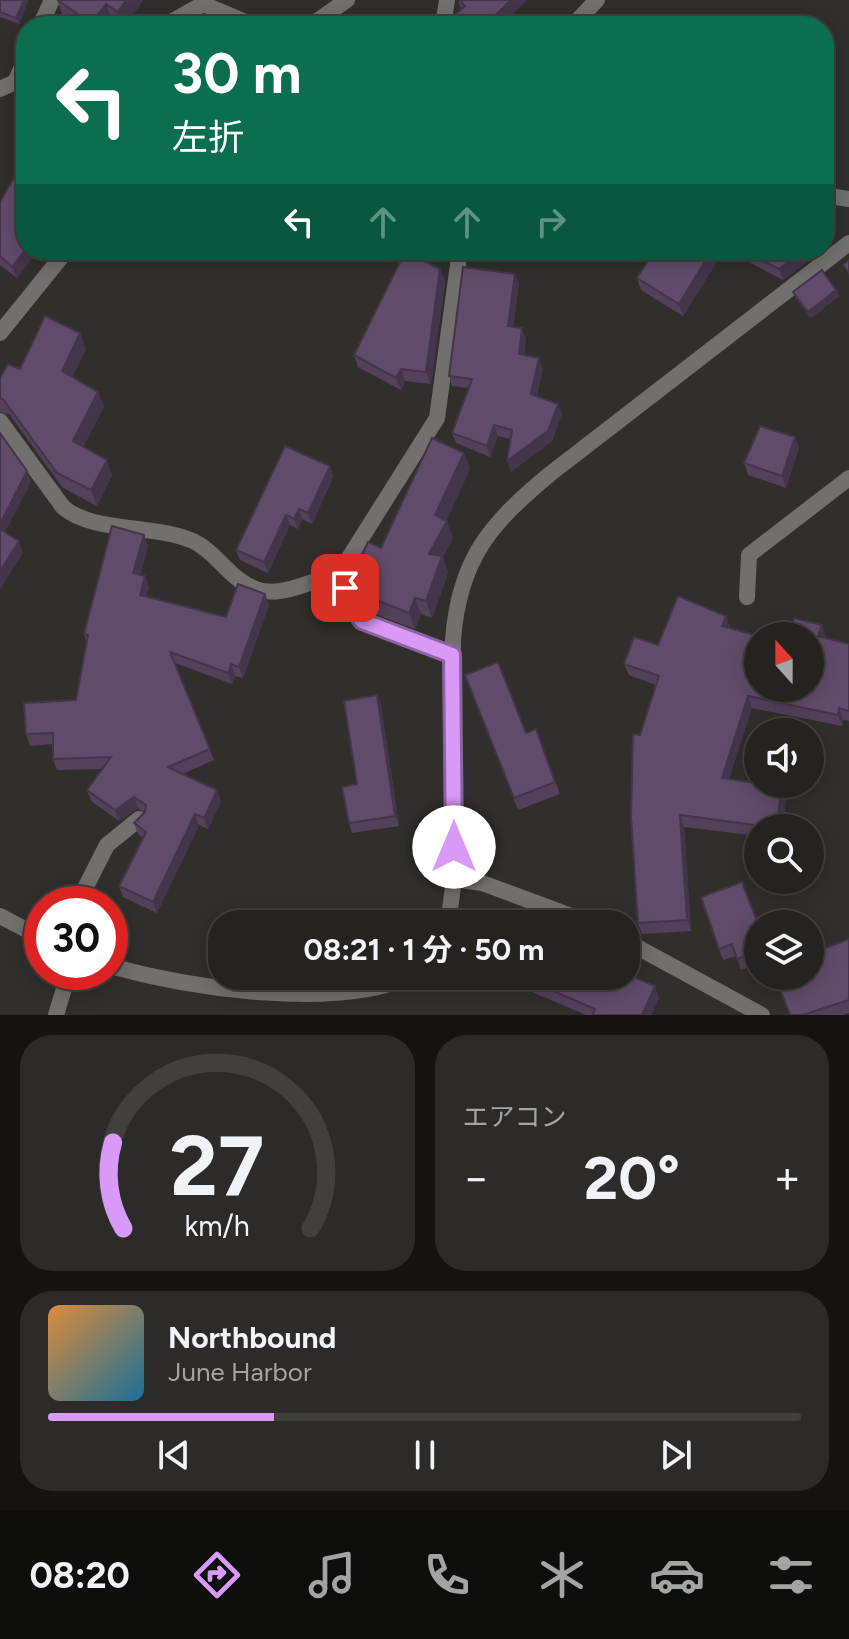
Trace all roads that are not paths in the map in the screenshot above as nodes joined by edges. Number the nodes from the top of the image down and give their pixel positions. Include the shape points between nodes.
1 (347, 0) edge
2 (597, 0) edge
3 (182, 16) edge
4 (231, 16) edge
5 (324, 16) edge
6 (582, 16) edge
7 (59, 260) edge
8 (459, 260) edge
9 (827, 260) edge
10 (0, 333) edge
11 (0, 421) edge
12 (849, 478) edge
13 (340, 572) junction
14 (747, 597) dead end
15 (452, 655) junction
16 (139, 819) edge
17 (454, 879) junction
18 (86, 886) edge
19 (450, 910) edge
20 (555, 910) edge
21 (0, 916) edge
22 (24, 929) edge
23 (640, 949) edge
24 (128, 971) edge
25 (208, 986) edge
26 (64, 990) edge
27 (259, 990) edge
28 (310, 990) edge
29 (56, 1015) edge
30 (762, 1015) edge

1 - 5 street
2 - 6 street
3 - 4 street via 203,4
7 - 10 street
8 - 13 street via 437,418
9 - 15 street via 505,512 488,532 462,583
11 - 13 street via 75,518 166,531 196,542 235,578 261,591
12 - 14 street via 749,555
13 - 15 street via 349,603 362,621
15 - 17 street
16 - 18 street via 107,845
17 - 19 street
17 - 20 street via 482,883
21 - 22 street
23 - 30 street
24 - 25 street
26 - 29 street
27 - 28 street

